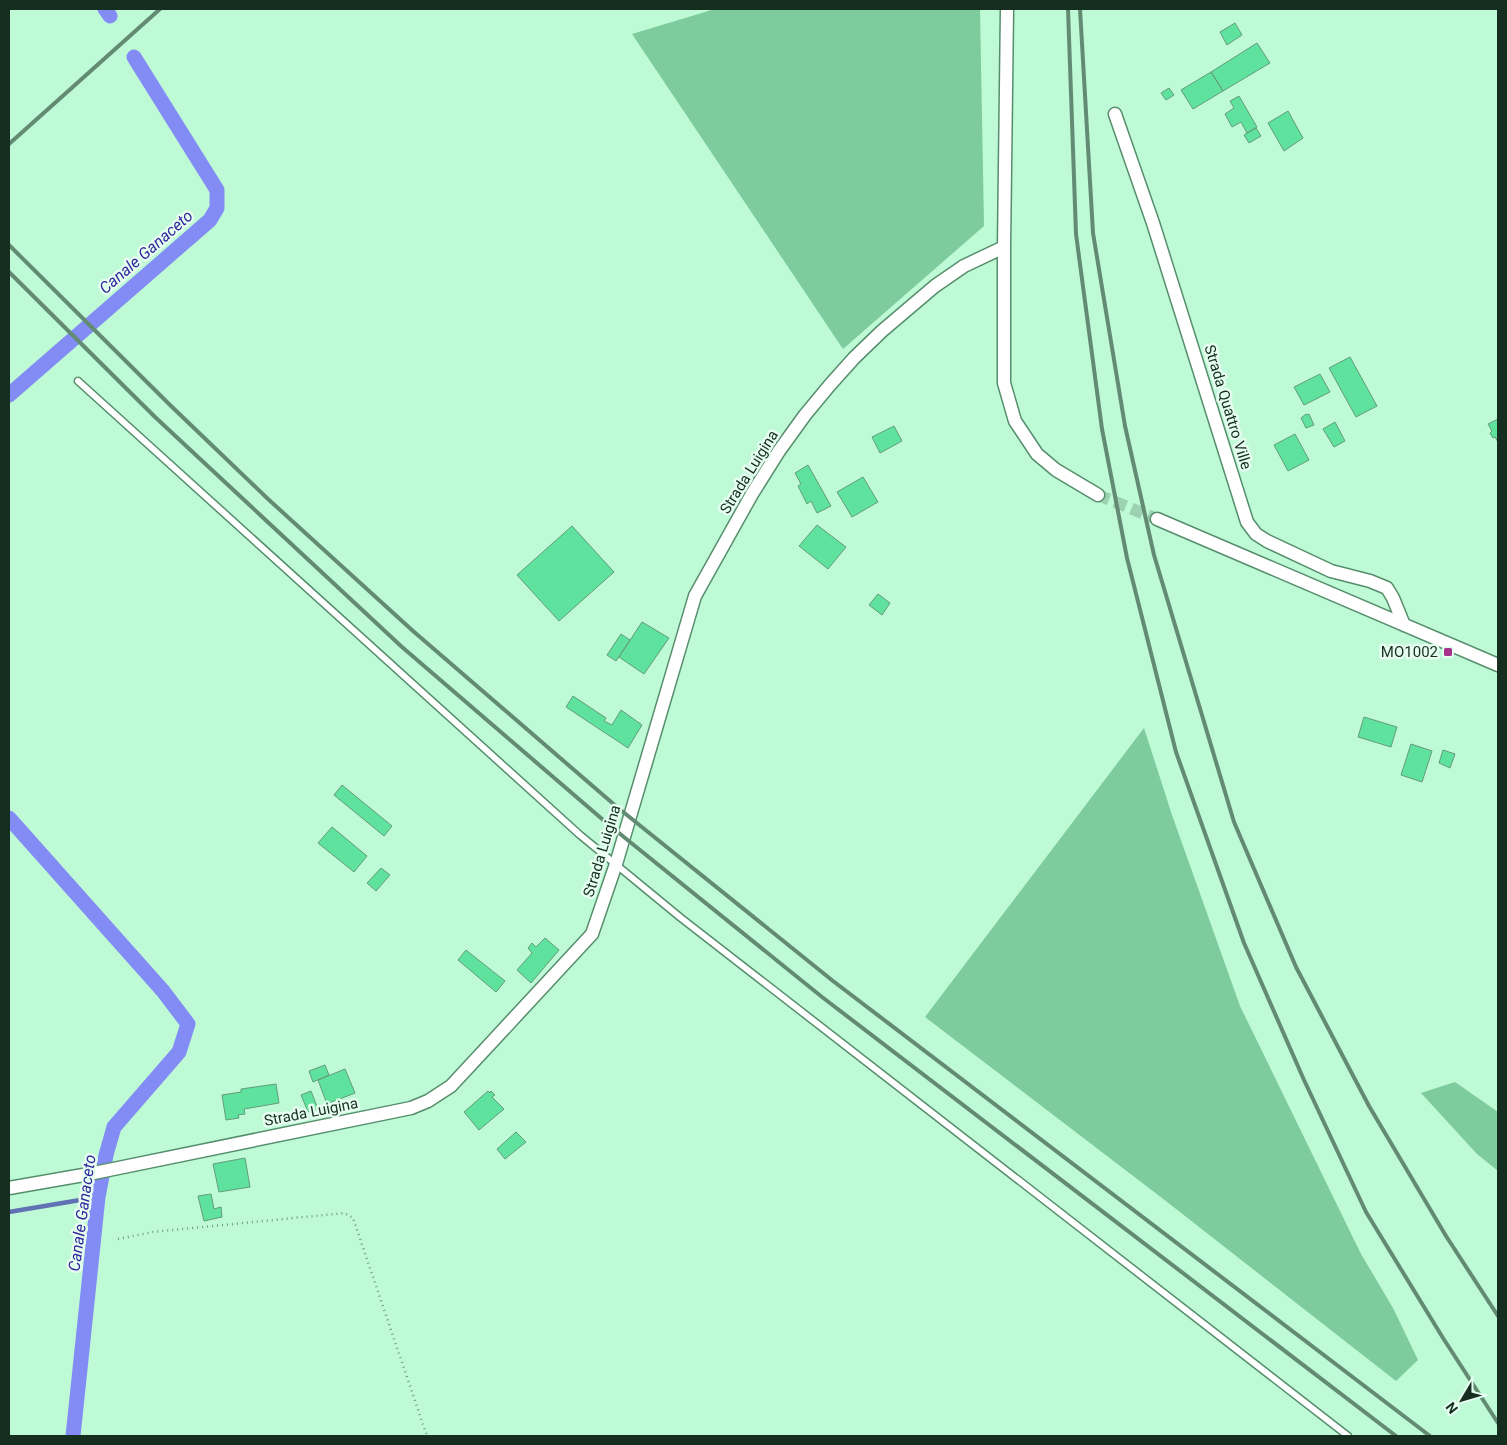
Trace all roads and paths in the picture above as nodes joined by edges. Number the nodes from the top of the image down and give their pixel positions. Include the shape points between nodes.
1 (1007, 9) edge
2 (1115, 114) dead end
3 (1004, 247) junction
4 (78, 381) dead end
5 (1098, 495) tunnel mouth
6 (1157, 519) tunnel mouth
7 (1404, 626) junction
8 (1498, 665) edge
9 (616, 864) junction
10 (9, 1188) edge
11 (118, 1239) dead end
12 (427, 1436) edge
13 (1348, 1436) edge

1 - 3 street
2 - 7 street, Strada Quattro Ville via 1153,223 1246,522 1267,542 1332,571 1386,588
3 - 5 street via 1004,383 1015,421 1037,454 1056,470
3 - 9 street, Strada Luigina via 964,266 882,331 805,415 779,451 695,596
4 - 9 lane
6 - 7 street
7 - 8 street
9 - 10 street, Strada Luigina via 592,934 451,1086 428,1101 411,1108
9 - 13 lane via 681,918
11 - 12 path via 152,1232 344,1213 353,1218

